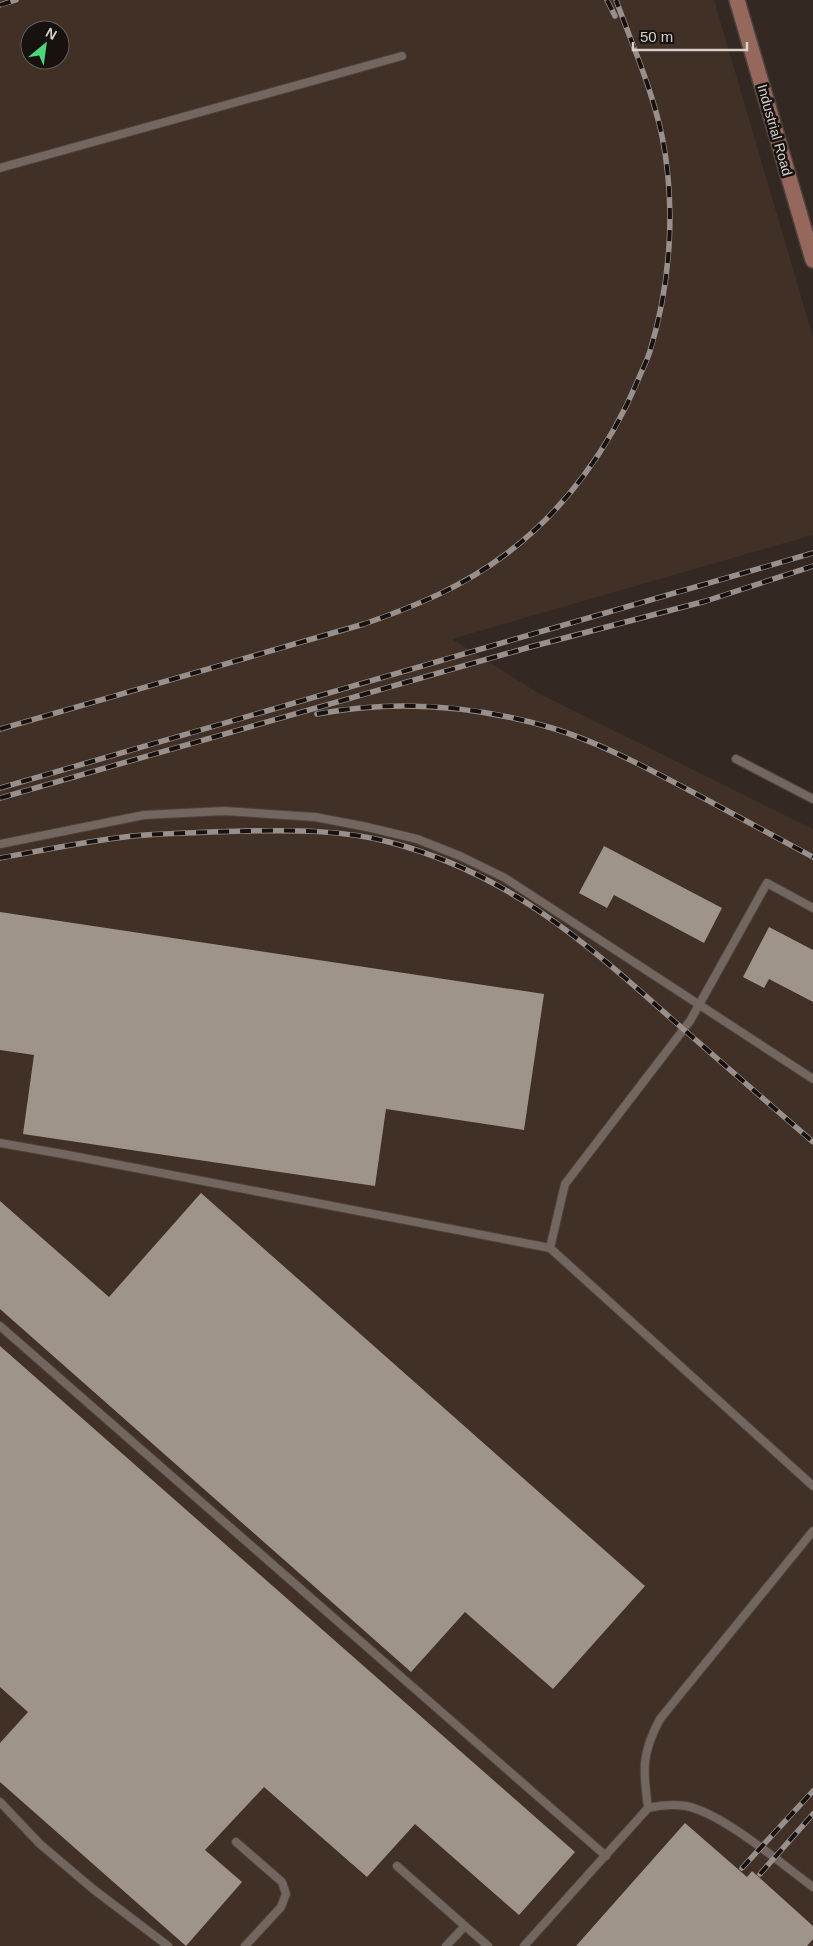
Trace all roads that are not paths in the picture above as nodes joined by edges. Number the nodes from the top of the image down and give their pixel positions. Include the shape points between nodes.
1 (737, 0) edge
2 (402, 56) dead end
3 (0, 168) edge
4 (813, 260) edge
5 (736, 759) dead end
6 (813, 799) edge
7 (0, 844) edge
8 (813, 908) edge
9 (700, 1006) junction
10 (813, 1079) edge
11 (0, 1144) edge
12 (550, 1248) junction
13 (0, 1326) edge
14 (813, 1486) edge
15 (813, 1531) edge
16 (0, 1802) edge
17 (648, 1808) junction
18 (236, 1842) dead end
19 (606, 1856) junction
20 (397, 1866) dead end
21 (813, 1887) edge
22 (465, 1926) junction
23 (168, 1946) edge
24 (245, 1946) edge
25 (446, 1946) edge
26 (488, 1946) edge
27 (524, 1946) edge

1 - 4 street, Industrial Road
2 - 3 lane
5 - 6 lane
7 - 9 lane via 144,815 224,811 315,817 367,826 417,839 505,878
8 - 9 lane via 767,883
9 - 10 lane
9 - 12 lane via 565,1184
11 - 12 lane
12 - 14 lane
13 - 19 lane
15 - 17 lane via 660,1719 647,1746 644,1762
16 - 23 lane via 40,1844 92,1889
17 - 19 lane
17 - 21 lane via 672,1805 699,1810 729,1826
18 - 24 lane via 282,1882 286,1894 281,1907
19 - 27 lane
20 - 22 lane
22 - 25 lane
22 - 26 lane

